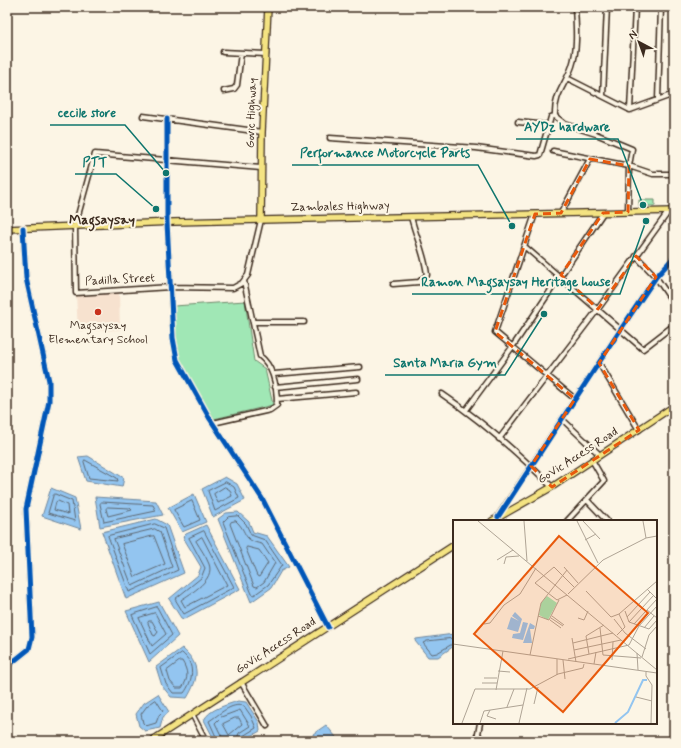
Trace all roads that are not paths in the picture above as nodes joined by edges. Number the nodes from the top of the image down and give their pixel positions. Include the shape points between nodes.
1 (268, 7) edge
2 (575, 7) edge
3 (607, 7) edge
4 (635, 7) edge
5 (661, 7) edge
6 (223, 52) dead end
7 (241, 53) junction
8 (266, 54) junction
9 (567, 78) junction
10 (224, 90) dead end
11 (674, 94) edge
12 (603, 96) junction
13 (658, 99) junction
14 (630, 110) junction
15 (143, 116) dead end
16 (555, 116) junction
17 (167, 119) junction
18 (518, 122) dead end
19 (547, 125) junction
20 (262, 132) junction
21 (330, 138) dead end
22 (553, 151) dead end
23 (590, 159) junction
24 (167, 160) junction
25 (629, 166) junction
26 (261, 168) junction
27 (674, 174) edge
28 (671, 211) edge
29 (603, 212) junction
30 (628, 212) junction
31 (561, 213) junction
32 (535, 214) junction
33 (411, 217) junction
34 (261, 220) junction
35 (167, 222) junction
36 (75, 226) junction
37 (23, 228) junction
38 (7, 229) edge
39 (524, 246) junction
40 (636, 256) junction
41 (674, 257) edge
42 (561, 275) junction
43 (656, 277) junction
44 (244, 281) junction
45 (393, 284) dead end
46 (170, 287) junction
47 (674, 304) edge
48 (598, 309) junction
49 (253, 322) junction
50 (304, 322) dead end
51 (674, 325) edge
52 (621, 329) junction
53 (513, 346) junction
54 (599, 363) junction
55 (360, 367) dead end
56 (274, 374) junction
57 (546, 375) junction
58 (358, 379) dead end
59 (274, 387) junction
60 (356, 392) dead end
61 (442, 394) dead end
62 (277, 399) junction
63 (575, 399) junction
64 (674, 406) edge
65 (466, 410) junction
66 (562, 419) junction
67 (213, 424) junction
68 (639, 430) junction
69 (499, 439) junction
70 (600, 455) junction
71 (592, 460) junction
72 (531, 466) junction
73 (552, 487) junction
74 (587, 500) junction
75 (498, 517) junction
76 (494, 520) edge
77 (568, 520) edge
78 (606, 520) edge
79 (453, 545) edge
80 (328, 626) junction
81 (9, 665) dead end
82 (241, 682) junction
83 (192, 714) junction
84 (480, 724) edge
85 (267, 726) dead end
86 (478, 734) junction
87 (151, 741) edge
88 (206, 741) edge
89 (474, 741) edge
90 (483, 741) edge

1 - 8 main road, Govic Highway
2 - 9 street via 576,37 573,65
3 - 12 street
4 - 14 street
5 - 13 street
6 - 7 street
7 - 8 street
7 - 10 street via 238,85 234,89
8 - 20 main road, Govic Highway
9 - 12 street
9 - 16 street via 554,102
11 - 13 street
12 - 14 street
13 - 14 street
15 - 17 street
16 - 19 street via 551,117
16 - 25 street via 565,124 632,149
17 - 20 street
17 - 24 street
18 - 19 street
19 - 21 street via 540,155 536,156 476,148
20 - 26 main road, Govic Highway
22 - 23 street
23 - 25 street
23 - 31 street
24 - 26 street
24 - 35 street
24 - 36 street via 95,154
25 - 27 street via 653,174
25 - 30 street
26 - 34 main road, Govic Highway
28 - 30 main road, Zambales Highway
28 - 40 street
29 - 30 main road, Zambales Highway
29 - 31 main road, Zambales Highway
29 - 42 street
31 - 32 main road, Zambales Highway
32 - 33 main road, Zambales Highway
32 - 39 street
33 - 34 main road, Zambales Highway
33 - 45 street via 416,238 425,258 427,275 419,282
34 - 35 main road, Zambales Highway
34 - 44 street via 248,276
35 - 36 main road, Zambales Highway
35 - 46 street
36 - 37 main road, Zambales Highway
36 - 46 street, Padilla Street via 76,293
37 - 38 main road, Zambales Highway
37 - 81 street via 26,278 49,382 49,401 26,509 32,637 29,649
39 - 42 street
39 - 53 street via 495,332
40 - 43 street
40 - 48 street
41 - 43 street
42 - 48 street
42 - 53 street
43 - 47 street
43 - 52 street
44 - 46 street, Padilla Street via 233,288
44 - 49 street
46 - 67 street via 177,360
48 - 52 street
48 - 57 street
49 - 50 street
49 - 56 street via 260,356
51 - 52 street via 643,349
52 - 54 street
53 - 57 street
53 - 65 street
54 - 63 street
54 - 68 street
55 - 56 street
56 - 59 street
57 - 63 street
57 - 69 street
58 - 59 street
59 - 62 street
60 - 62 street
61 - 65 street
62 - 67 street via 275,408
63 - 66 street
64 - 68 main road, GoVic Access Road
65 - 69 street
66 - 70 street
66 - 72 street
67 - 80 street via 263,500
68 - 70 main road, GoVic Access Road
69 - 72 street
70 - 71 main road, GoVic Access Road
71 - 73 main road, GoVic Access Road
71 - 74 street via 604,481
72 - 73 street
72 - 75 street
73 - 75 main road, GoVic Access Road
74 - 77 street
74 - 78 street
75 - 76 main road, GoVic Access Road
79 - 80 main road, GoVic Access Road
80 - 82 main road, GoVic Access Road
82 - 83 main road, GoVic Access Road
82 - 85 street
83 - 87 main road, GoVic Access Road
83 - 88 street
84 - 86 street
86 - 89 street
86 - 90 street

